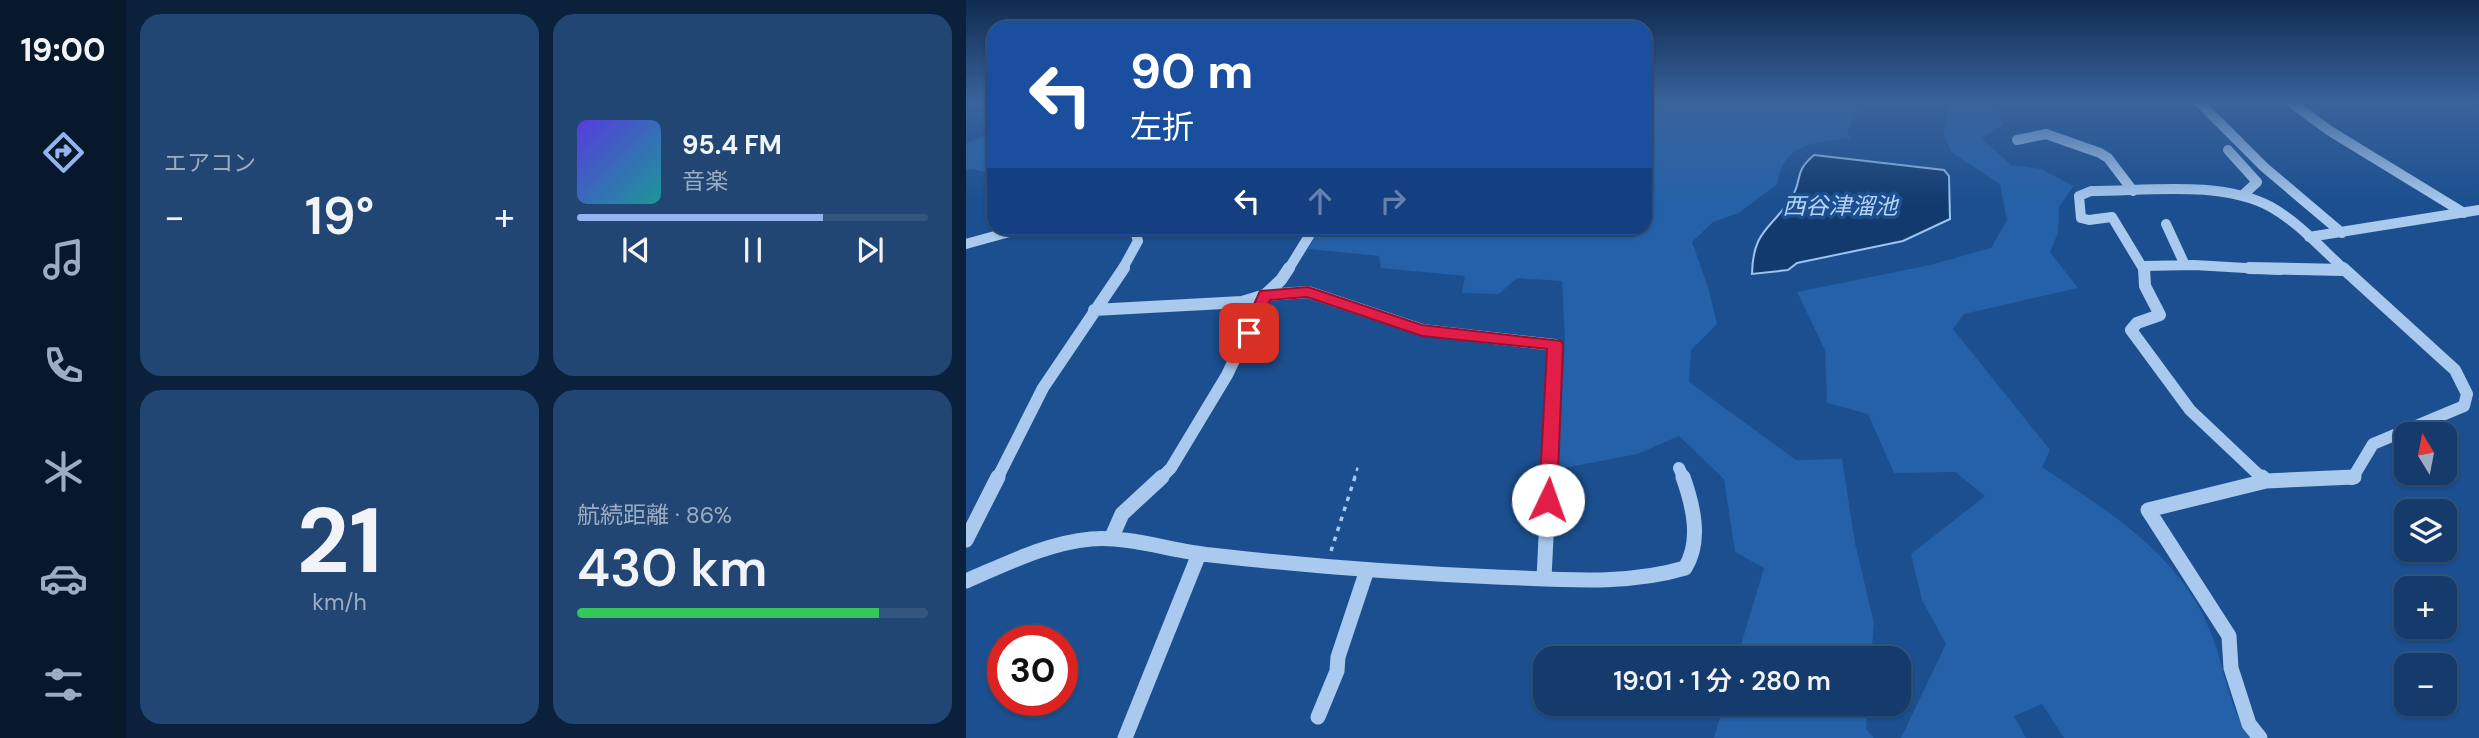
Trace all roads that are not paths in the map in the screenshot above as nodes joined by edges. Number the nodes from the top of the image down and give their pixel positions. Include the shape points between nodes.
1 (2039, 135) edge
2 (2050, 135) edge
3 (2232, 135) edge
4 (2338, 135) edge
5 (2017, 140) dead end
6 (2228, 150) dead end
7 (2133, 191) junction
8 (2243, 195) junction
9 (2474, 212) edge
10 (2166, 224) dead end
11 (2342, 233) junction
12 (999, 235) edge
13 (1136, 235) edge
14 (1310, 235) edge
15 (2309, 237) junction
16 (966, 244) edge
17 (2184, 263) junction
18 (2144, 266) junction
19 (2343, 270) junction
20 (1265, 295) junction
21 (1094, 310) junction
22 (2473, 396) edge
23 (1679, 468) dead end
24 (2266, 481) junction
25 (1111, 539) junction
26 (966, 540) edge
27 (1199, 554) junction
28 (1367, 570) junction
29 (1544, 578) junction
30 (966, 581) edge
31 (1318, 717) dead end
32 (1125, 738) edge
33 (2260, 738) edge

1 - 5 street
2 - 7 street via 2108,158
3 - 11 street
4 - 9 street
6 - 8 street via 2257,182
7 - 8 street
7 - 18 street via 2091,191 2078,200 2081,218 2112,217
8 - 15 street via 2273,208
9 - 11 street
10 - 17 street
11 - 15 street
12 - 16 street
13 - 21 street via 1133,254
14 - 20 street via 1281,280
15 - 19 street
17 - 18 street
17 - 19 street via 2301,272
18 - 24 street via 2145,286 2160,315 2131,330 2190,410
19 - 22 street via 2455,370
20 - 21 street via 1242,302
20 - 25 street via 1227,375 1171,468 1122,514
20 - 29 street via 1308,292 1422,330 1555,345
21 - 26 street via 1043,388
22 - 24 street via 2464,405 2373,444 2352,480
23 - 29 street via 1688,483 1695,548 1685,568 1670,575 1602,580
24 - 33 street via 2148,510 2229,636 2231,668 2249,724
25 - 27 street
25 - 30 street via 1055,544
27 - 28 street
27 - 32 street
28 - 29 street
28 - 31 street

